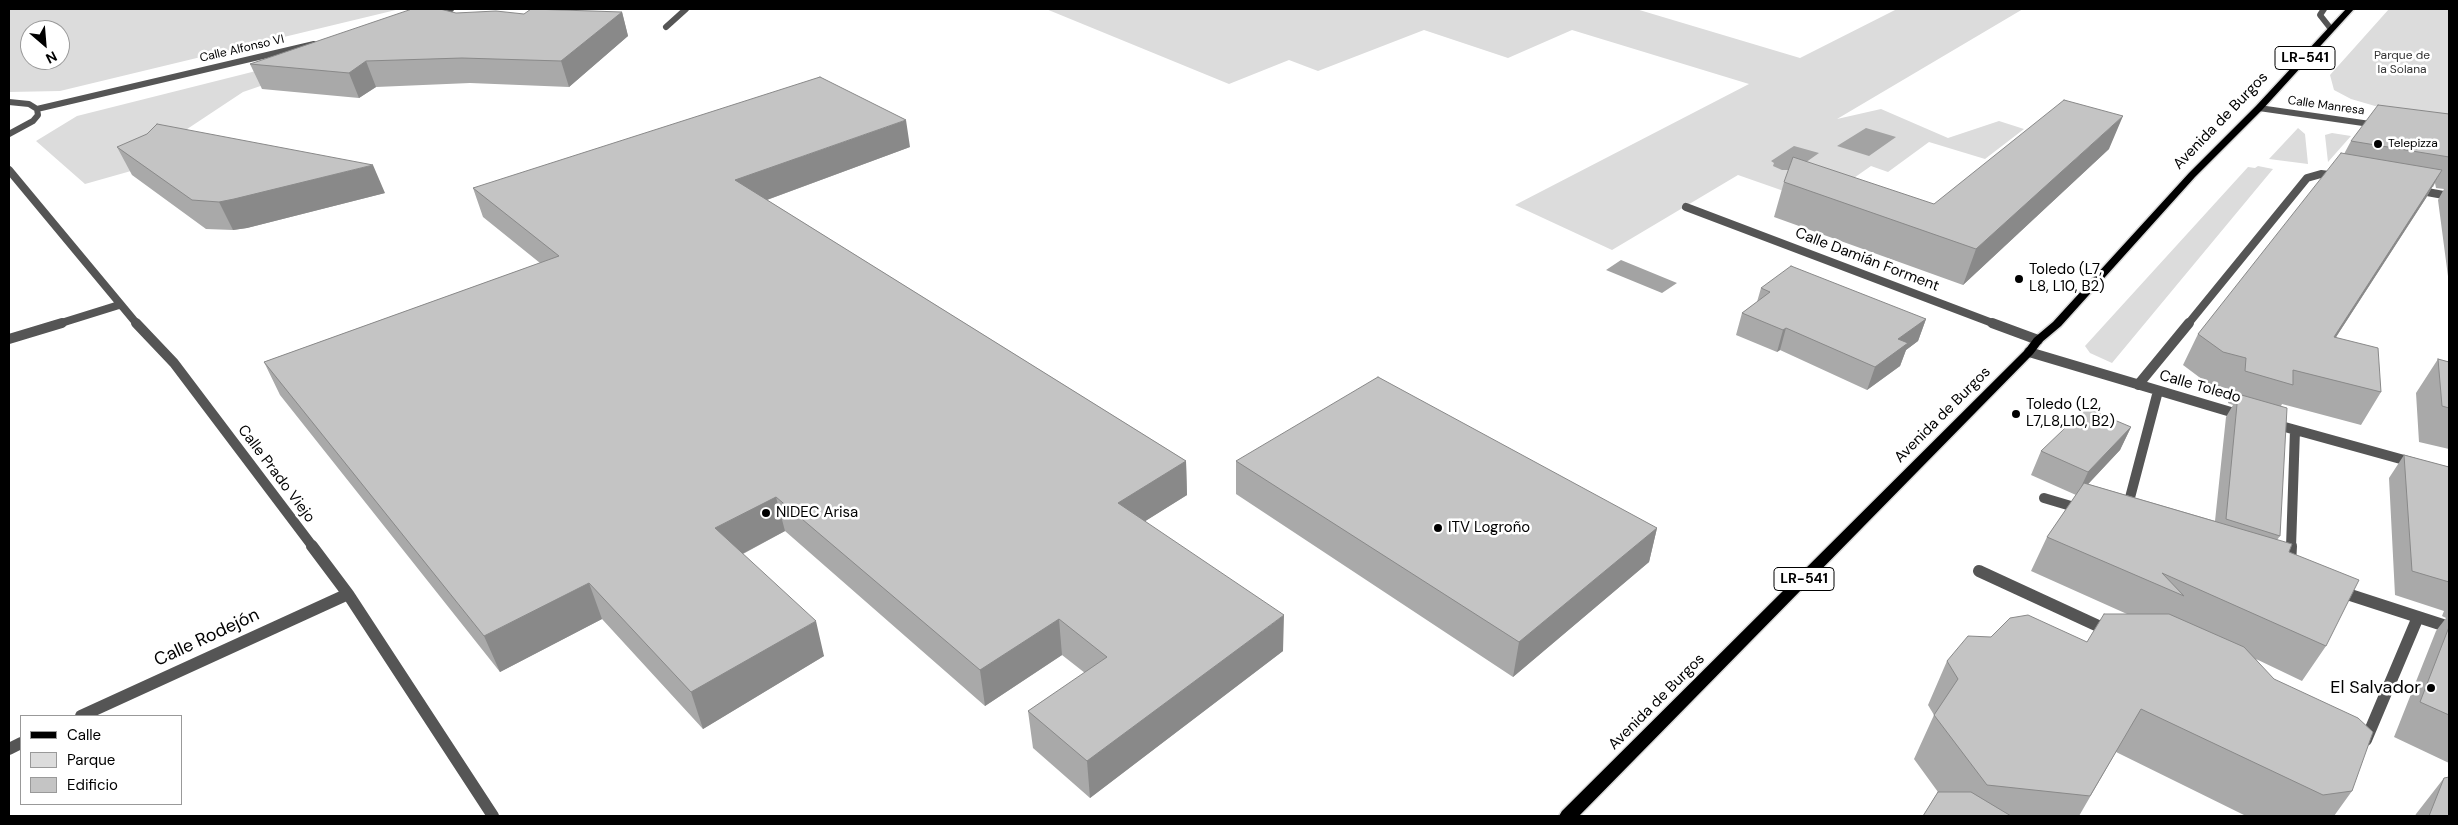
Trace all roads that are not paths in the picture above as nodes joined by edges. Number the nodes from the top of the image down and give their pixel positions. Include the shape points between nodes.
1 (452, 9) edge
2 (686, 9) edge
3 (2324, 9) edge
4 (2350, 9) edge
5 (424, 16) edge
6 (666, 27) dead end
7 (2331, 29) junction
8 (324, 41) edge
9 (9, 102) edge
10 (2259, 108) junction
11 (37, 109) junction
12 (2384, 126) edge
13 (9, 134) edge
14 (9, 170) edge
15 (2348, 178) edge
16 (2403, 188) edge
17 (2449, 196) edge
18 (1686, 207) dead end
19 (119, 305) junction
20 (9, 339) edge
21 (2038, 340) junction
22 (2029, 352) junction
23 (2138, 385) junction
24 (2158, 391) junction
25 (2250, 417) edge
26 (2268, 423) edge
27 (2295, 430) junction
28 (2430, 467) edge
29 (2044, 498) dead end
30 (2097, 514) edge
31 (2123, 523) edge
32 (1979, 571) dead end
33 (2285, 574) edge
34 (2326, 588) edge
35 (348, 594) junction
36 (2418, 617) junction
37 (2449, 627) edge
38 (2121, 636) edge
39 (83, 715) edge
40 (2363, 748) edge
41 (493, 816) edge
42 (1568, 816) edge

1 - 5 street
2 - 6 street
3 - 7 street via 2320,15
4 - 7 main road, Avenida de Burgos / LR-541
7 - 10 main road, Avenida de Burgos / LR-541
8 - 11 street, Calle Alfonso VI
9 - 11 street via 29,104
10 - 12 street, Calle Manresa
10 - 21 main road, Avenida de Burgos / LR-541 via 2192,175 2057,324
11 - 13 street via 38,114 33,121
14 - 19 street, Calle Prado Viejo
15 - 23 street via 2321,174 2307,178
16 - 17 street
18 - 21 street, Calle Damián Forment
19 - 20 street
19 - 35 street, Calle Prado Viejo via 174,363
21 - 22 main road, Avenida de Burgos / LR-541
22 - 23 street, Calle Toledo
22 - 42 main road, Avenida de Burgos / LR-541
23 - 24 street, Calle Toledo
24 - 25 street, Calle Toledo
24 - 31 street
26 - 27 street
27 - 28 street
27 - 33 street
29 - 30 street
32 - 38 street
34 - 36 street
35 - 39 street, Calle Rodejón
35 - 41 street, Calle Prado Viejo
36 - 37 street
36 - 40 street

